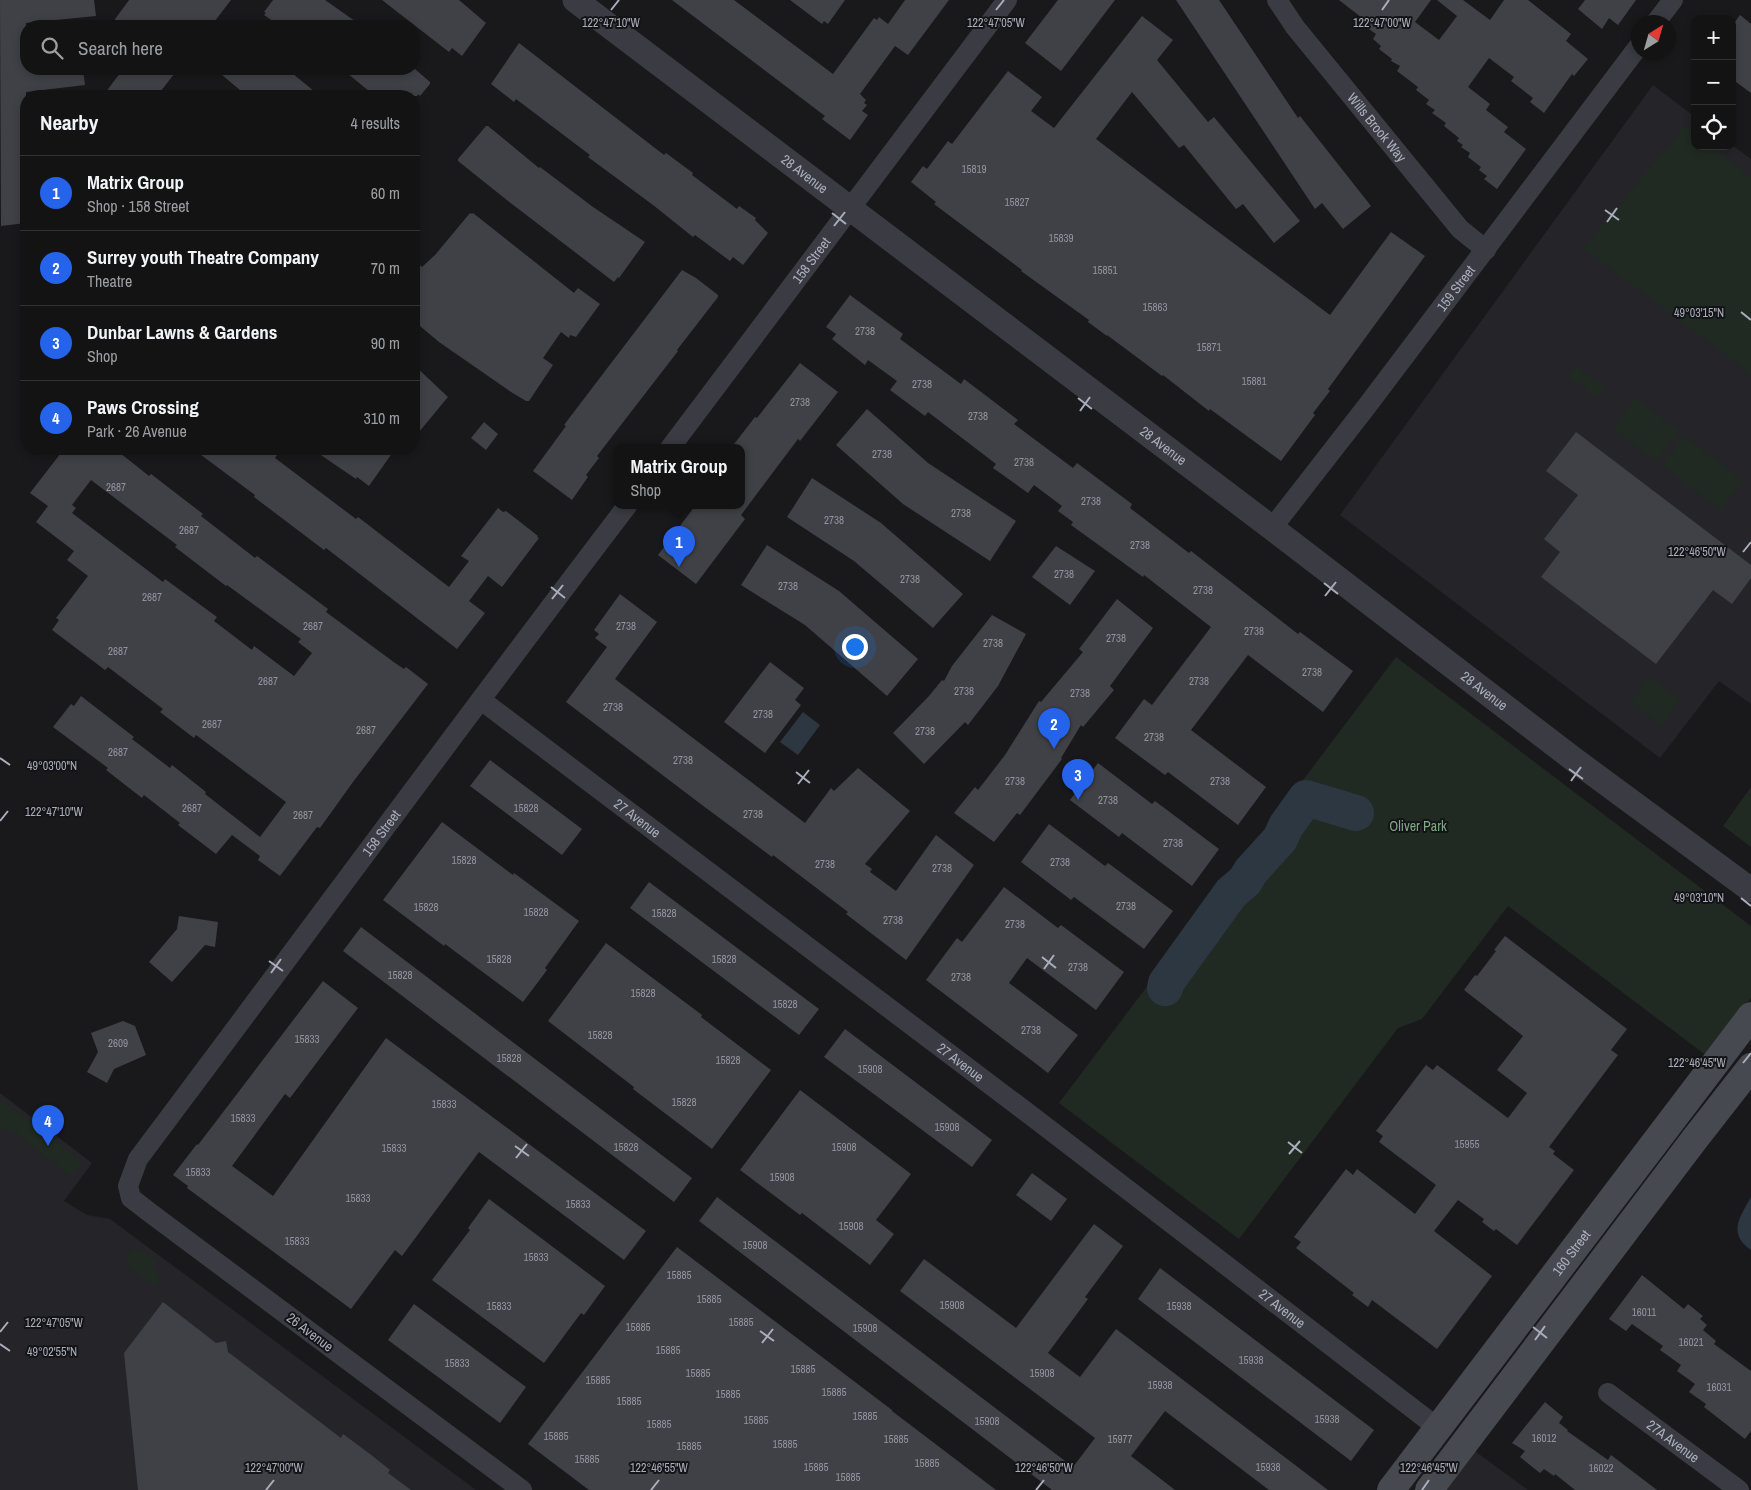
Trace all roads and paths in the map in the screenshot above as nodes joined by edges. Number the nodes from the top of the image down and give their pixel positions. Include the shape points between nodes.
1 (575, 0) edge
2 (1007, 0) edge
3 (1277, 0) edge
4 (1673, 0) edge
5 (1661, 15) edge
6 (1631, 56) edge
7 (850, 209) junction
8 (1486, 250) junction
9 (673, 444) edge
10 (624, 509) edge
11 (1272, 528) junction
12 (480, 700) junction
13 (1751, 890) edge
14 (1751, 1016) edge
15 (1751, 1067) edge
16 (138, 1159) joint
17 (1608, 1394) dead end
18 (1438, 1428) junction
19 (522, 1490) edge
20 (1391, 1490) edge
21 (1409, 1490) edge
22 (1429, 1490) edge
23 (1739, 1490) edge

1 - 7 street, 28 Avenue
2 - 7 street, 158 Street
3 - 8 street, Wills Brook Way via 1295,27 1460,229
4 - 5 street
6 - 8 street, 159 Street
7 - 9 street, 158 Street
7 - 11 street, 28 Avenue
8 - 11 street, 159 Street
10 - 12 street, 158 Street
11 - 13 street, 28 Avenue via 1572,758
12 - 16 street, 158 Street
12 - 18 street, 27 Avenue via 1041,1123
14 - 18 main road, 160 Street
15 - 22 main road
16 - 19 street, 26 Avenue via 128,1186 130,1198
17 - 23 street, 27A Avenue
18 - 20 main road, 160 Street
18 - 21 main road via 1438,1444 1433,1459

